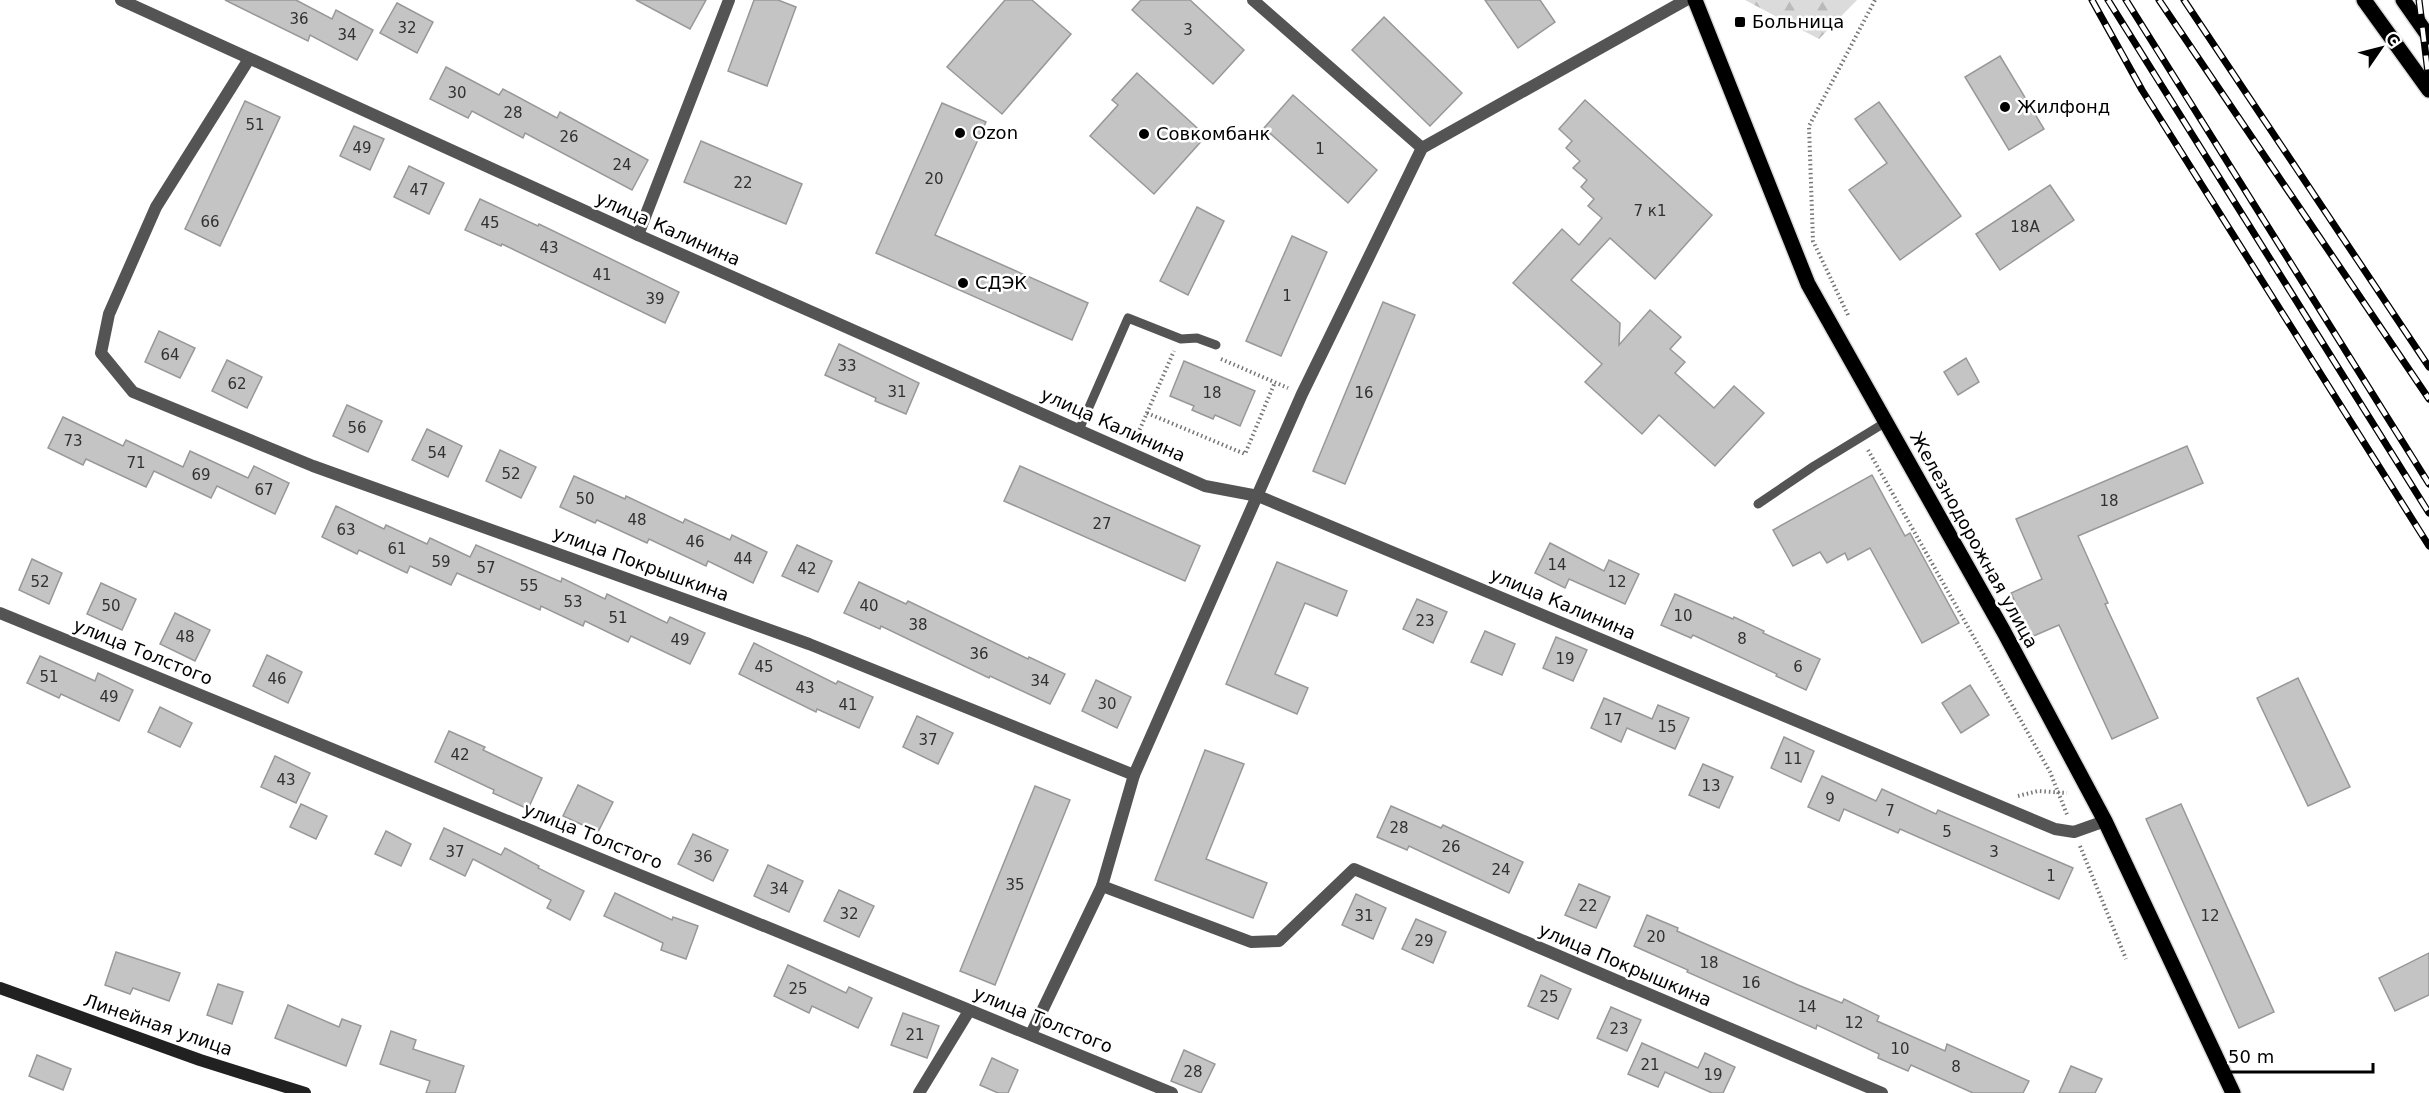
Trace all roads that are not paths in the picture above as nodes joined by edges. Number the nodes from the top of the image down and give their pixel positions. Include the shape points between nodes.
1 (121, 0) edge
2 (729, 0) edge
3 (1253, 0) edge
4 (1686, 0) edge
5 (1695, 0) edge
6 (2364, 0) edge
7 (2403, 0) edge
8 (2429, 37) edge
9 (249, 60) junction
10 (2429, 90) edge
11 (1422, 148) junction
12 (638, 235) junction
13 (1216, 345) dead end
14 (1886, 422) junction
15 (1079, 430) junction
16 (1258, 496) junction
17 (1758, 504) dead end
18 (0, 613) edge
19 (1134, 775) junction
20 (2105, 821) junction
21 (1102, 886) junction
22 (0, 988) edge
23 (969, 1011) junction
24 (1031, 1034) junction
25 (305, 1093) edge
26 (919, 1093) edge
27 (1172, 1093) edge
28 (1882, 1093) edge
29 (2233, 1093) edge

1 - 9 street, улица Калинина
2 - 12 street
3 - 11 street
4 - 11 street
5 - 14 main road, Железнодорожная улица via 1808,284
6 - 10 main road
7 - 8 main road
9 - 12 street, улица Калинина
9 - 19 street, улица Покрышкина via 156,207 109,314 101,353 134,392 313,466 809,644
11 - 16 street via 1302,394
12 - 15 street, улица Калинина
13 - 15 lane via 1197,338 1180,339 1128,318
14 - 17 lane
14 - 20 main road, Железнодорожная улица
15 - 16 street, улица Калинина via 1205,486
16 - 19 street
16 - 20 street, улица Калинина via 2055,829 2074,832
18 - 23 street, улица Толстого
19 - 21 street
20 - 29 main road, Железнодорожная улица
21 - 24 street
21 - 28 street, улица Покрышкина via 1251,942 1279,941 1354,869
22 - 25 street, Линейная улица
23 - 24 street, улица Толстого
23 - 26 street
24 - 27 street, улица Толстого

